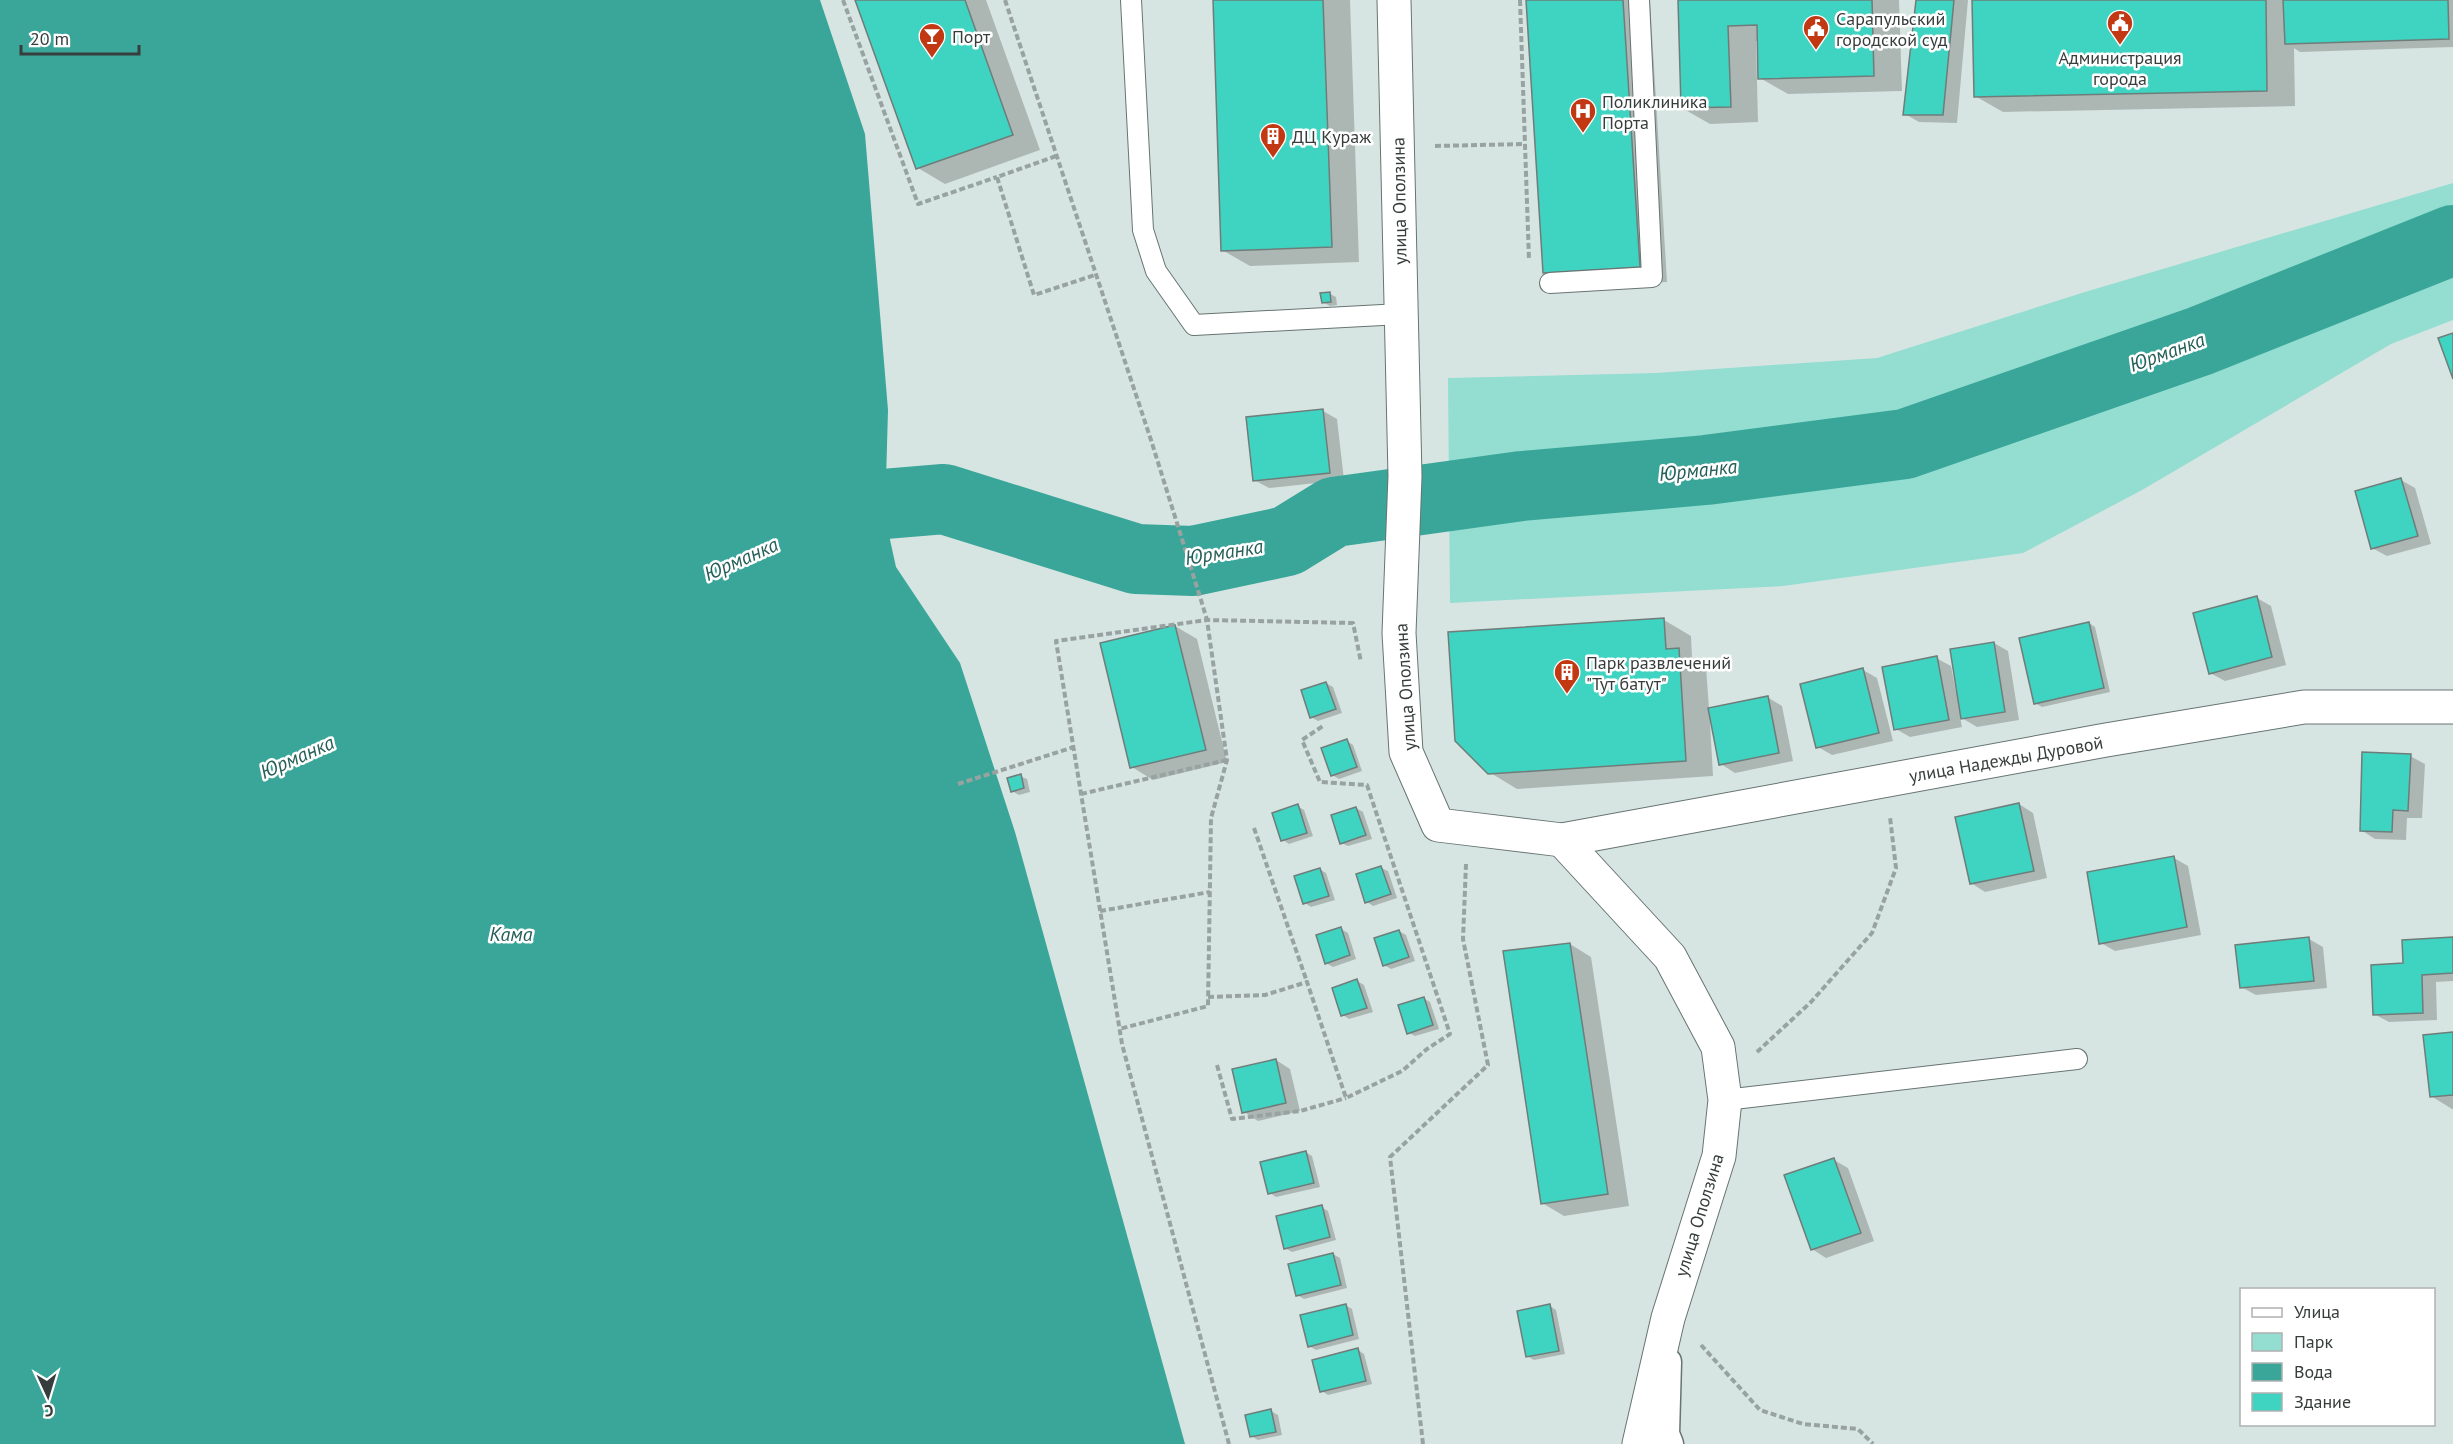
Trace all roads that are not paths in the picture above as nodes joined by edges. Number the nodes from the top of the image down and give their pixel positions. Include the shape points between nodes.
1 (1131, 0) edge
2 (1394, 0) edge
3 (1639, 0) edge
4 (1550, 283) dead end
5 (1401, 314) junction
6 (2453, 706) edge
7 (1562, 840) junction
8 (2077, 1059) dead end
9 (1724, 1092) junction
10 (1669, 1313) junction
11 (1639, 1444) edge
12 (1669, 1444) edge

1 - 5 lane via 1143,230 1156,271 1194,325
2 - 5 street, улица Оползина
3 - 4 lane via 1652,277
5 - 7 street, улица Оползина via 1405,476 1399,633 1406,752 1438,825
6 - 7 street, улица Надежды Дуровой via 2304,707
7 - 9 street, улица Оползина via 1670,957 1718,1047
8 - 9 lane
9 - 10 street, улица Оползина via 1719,1155
10 - 11 street, улица Оползина
10 - 12 street via 1665,1434

